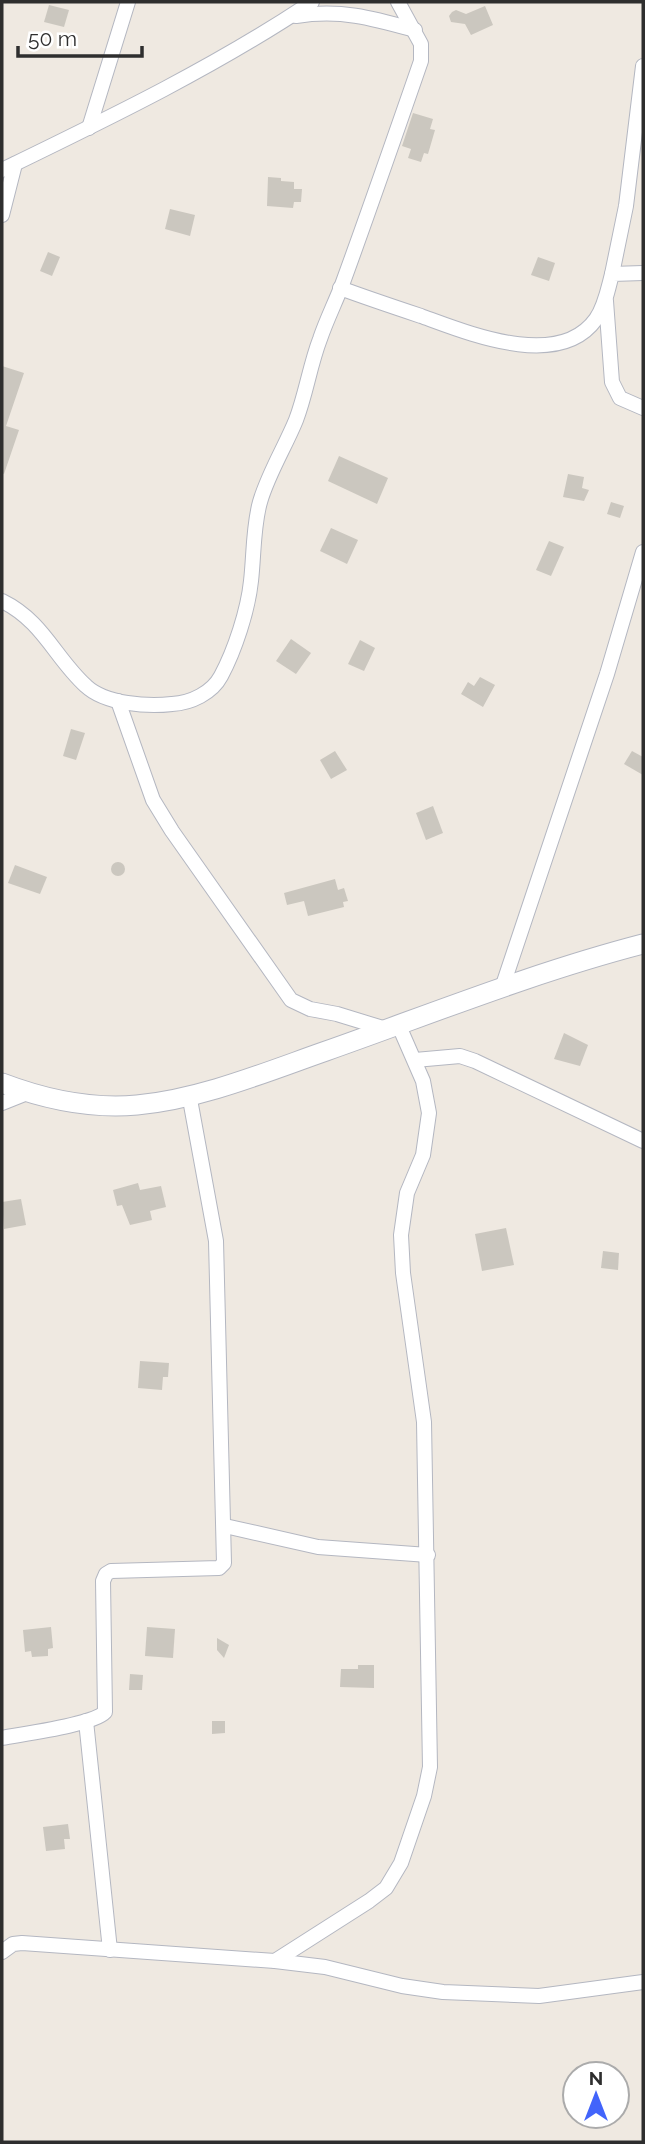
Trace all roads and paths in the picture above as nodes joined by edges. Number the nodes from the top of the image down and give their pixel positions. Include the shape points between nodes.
1 (128, 2) edge
2 (313, 2) edge
3 (398, 2) edge
4 (291, 16) junction
5 (415, 30) junction
6 (643, 66) edge
7 (89, 128) junction
8 (9, 167) edge
9 (2, 215) edge
10 (643, 273) edge
11 (612, 274) junction
12 (341, 288) junction
13 (606, 298) junction
14 (643, 408) edge
15 (643, 552) edge
16 (2, 601) edge
17 (118, 701) junction
18 (641, 942) edge
19 (502, 988) junction
20 (393, 1028) junction
21 (415, 1060) junction
22 (2, 1083) edge
23 (27, 1093) junction
24 (189, 1094) junction
25 (2, 1103) edge
26 (643, 1141) edge
27 (225, 1525) junction
28 (428, 1555) junction
29 (86, 1721) junction
30 (2, 1738) edge
31 (110, 1950) junction
32 (2, 1952) edge
33 (275, 1961) junction
34 (643, 1982) edge

1 - 7 street
2 - 4 street
3 - 5 street
4 - 5 street via 349,13
4 - 7 street
5 - 12 street via 421,61
6 - 11 street via 626,206
7 - 8 street
8 - 9 street
10 - 11 street
11 - 13 street
12 - 13 street via 485,339 520,345 575,338 596,320
12 - 17 street via 320,338 296,419 260,500 249,597 221,676 212,688 186,701
13 - 14 street via 612,382 620,398
15 - 19 street
16 - 17 street via 34,622 87,688
17 - 20 street via 153,800 291,1000 310,1009
18 - 19 street
19 - 20 street
20 - 21 street
20 - 24 street via 219,1089
21 - 26 street via 460,1056 475,1061
21 - 28 street via 429,1114 423,1155 407,1193 401,1235 424,1422
22 - 23 street
23 - 24 street via 91,1105 138,1105
23 - 25 street
24 - 27 street via 216,1241
27 - 28 street via 318,1546
27 - 29 street via 225,1561 219,1568 106,1574 105,1712
28 - 33 street via 430,1767 401,1863 386,1888
29 - 30 street
29 - 31 street
31 - 32 street via 22,1943
31 - 33 street
33 - 34 street via 443,1992 539,1996

